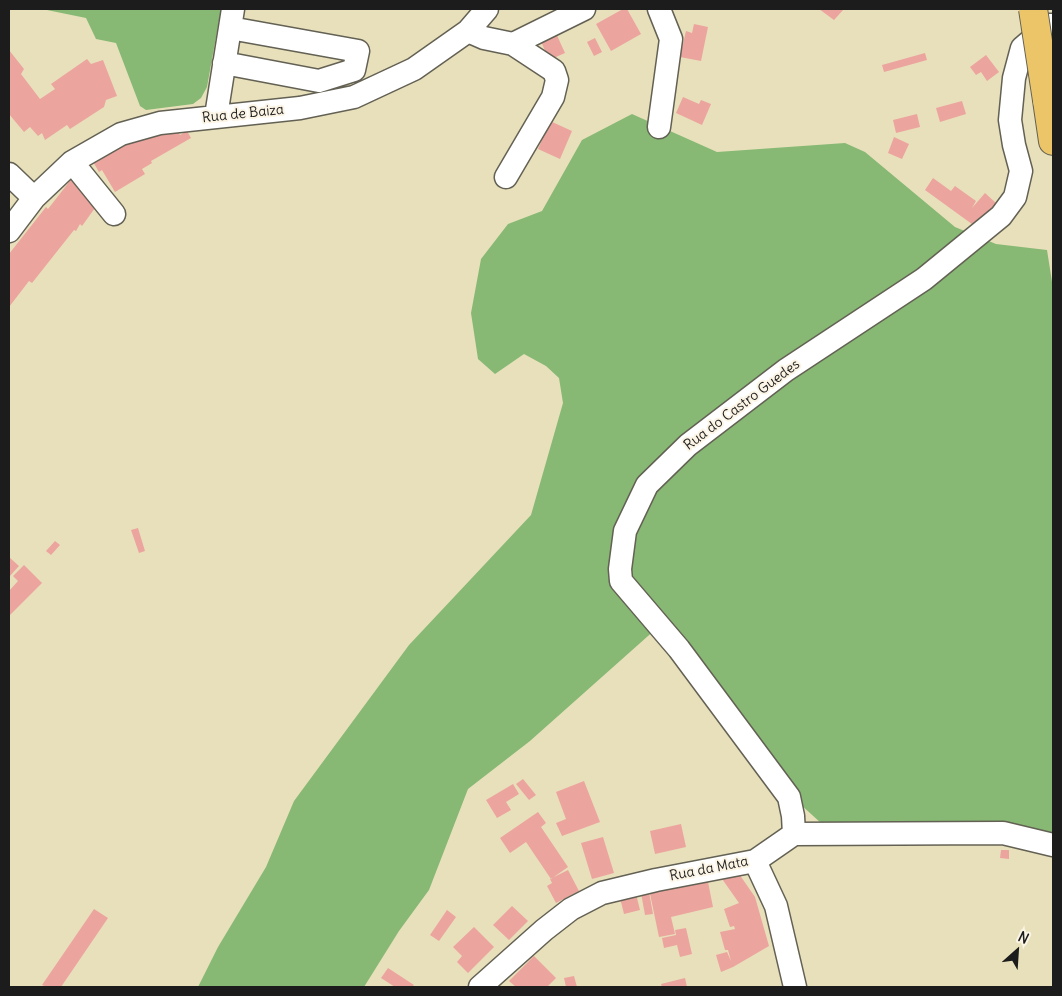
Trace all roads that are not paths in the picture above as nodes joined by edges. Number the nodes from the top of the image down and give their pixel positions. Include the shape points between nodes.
1 (487, 9) edge
2 (658, 9) edge
3 (1033, 9) edge
4 (577, 10) edge
5 (232, 18) edge
6 (1053, 25) edge
7 (468, 31) junction
8 (513, 44) junction
9 (224, 63) junction
10 (216, 116) junction
11 (659, 127) dead end
12 (1053, 141) edge
13 (72, 162) junction
14 (9, 174) edge
15 (506, 177) dead end
16 (34, 198) junction
17 (114, 214) dead end
18 (9, 230) edge
19 (794, 834) junction
20 (1053, 845) edge
21 (755, 861) junction
22 (480, 987) edge
23 (796, 987) edge

1 - 7 street, Rua de Baiza
2 - 11 street via 671,39
3 - 12 highway, bridge
4 - 8 street
5 - 9 street
5 - 9 street via 358,51 354,70 319,81
6 - 19 street, Rua do Castro Guedes via 1022,48 1014,78 1010,120 1021,171 1015,197 1001,216 924,279 786,370 688,446 647,485 624,531 622,581 679,649 789,797
7 - 8 street
7 - 10 street, Rua de Baiza via 414,69 354,97 300,108
8 - 15 street via 554,71 557,80 553,97
9 - 10 street
10 - 13 street, Rua de Baiza via 160,123 121,134
13 - 16 street, Rua de Baiza
13 - 17 street
14 - 16 street
16 - 18 street, Rua de Baiza
19 - 20 street via 1003,833
19 - 21 street, Rua da Mata
21 - 22 street, Rua da Mata via 602,894 571,909
21 - 23 street via 776,906

